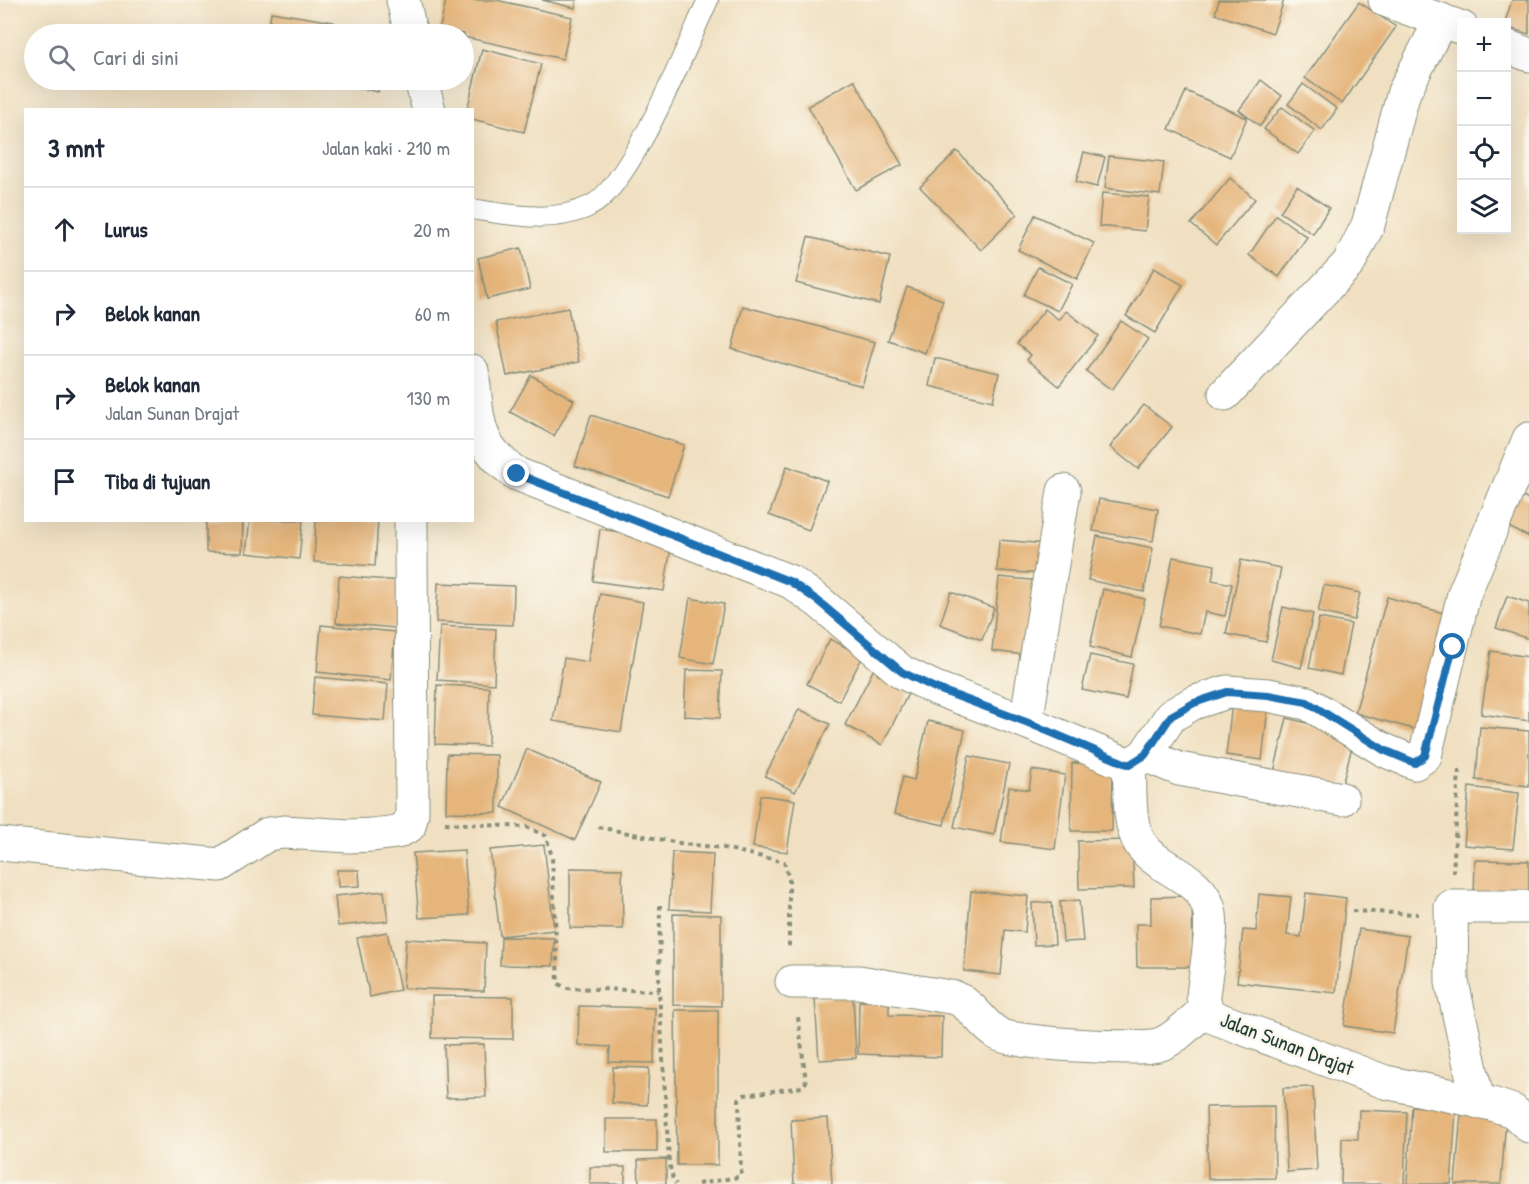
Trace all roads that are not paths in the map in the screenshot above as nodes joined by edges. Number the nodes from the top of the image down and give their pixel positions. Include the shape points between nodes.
1 (403, 0) edge
2 (708, 0) edge
3 (1385, 0) edge
4 (409, 24) edge
5 (1451, 24) edge
6 (1511, 48) edge
7 (1529, 55) edge
8 (424, 90) edge
9 (429, 108) edge
10 (474, 209) edge
11 (474, 386) edge
12 (1225, 394) dead end
13 (1529, 439) edge
14 (479, 450) edge
15 (1064, 491) dead end
16 (411, 522) edge
17 (1026, 722) junction
18 (1137, 760) junction
19 (1342, 799) dead end
20 (0, 844) edge
21 (1529, 907) edge
22 (792, 982) road end
23 (1206, 1009) junction
24 (1478, 1102) junction
25 (1529, 1126) edge

1 - 4 street
2 - 10 lane via 666,94 627,166 593,206 570,214 529,217
3 - 5 street
5 - 12 street via 1404,92 1368,225 1348,263
6 - 7 street
8 - 9 street
11 - 14 street
13 - 18 street via 1464,594 1425,756 1415,763 1384,750 1307,702 1227,692 1171,716
14 - 17 street via 517,474 791,582 902,672
15 - 17 street
16 - 20 street via 411,822 397,832 373,835 268,834 220,865
17 - 18 street
18 - 19 street
18 - 23 street, Jalan Sunan Drajat via 1134,828 1140,844 1192,884 1203,895 1210,914 1203,997
21 - 24 street via 1451,911 1452,982
22 - 23 street via 860,982 956,998 968,1004 998,1034 1058,1043 1151,1047 1169,1039
23 - 24 street, Jalan Sunan Drajat via 1223,1022 1385,1082
24 - 25 street, Jalan Sunan Drajat via 1513,1111

